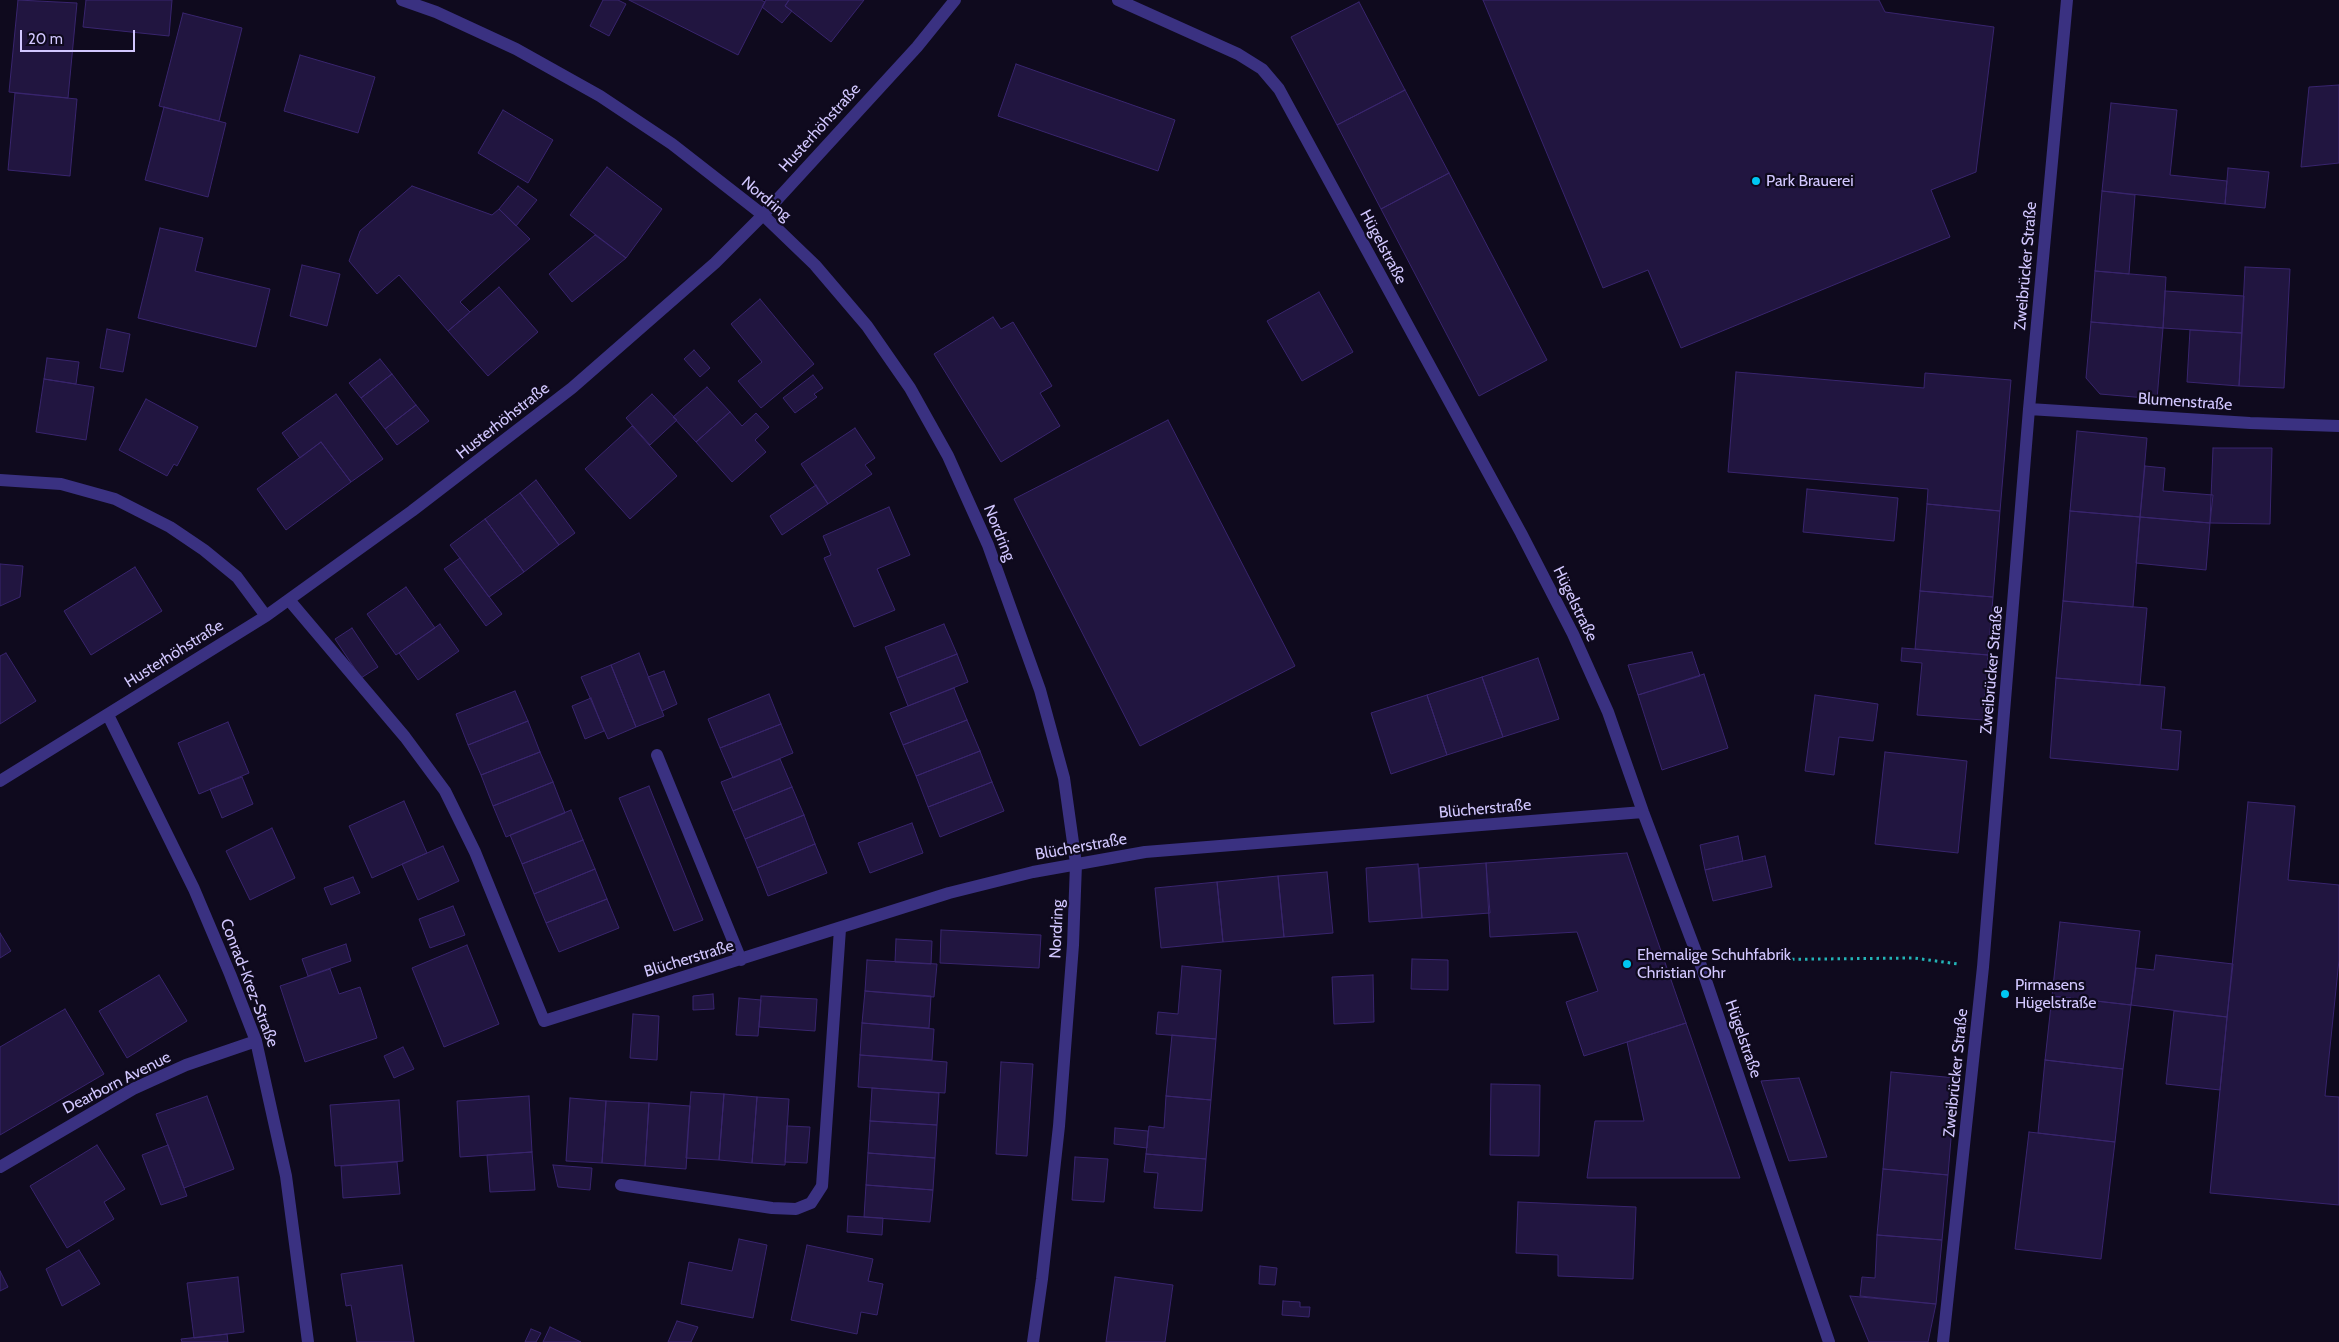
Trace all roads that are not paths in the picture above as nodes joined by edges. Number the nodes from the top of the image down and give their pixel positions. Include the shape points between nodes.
1 (402, 0) edge
2 (954, 0) edge
3 (1118, 0) edge
4 (2067, 0) edge
5 (763, 215) junction
6 (2029, 409) junction
7 (2339, 426) edge
8 (0, 480) edge
9 (289, 600) junction
10 (266, 616) junction
11 (108, 715) junction
12 (657, 755) dead end
13 (0, 781) edge
14 (1643, 812) junction
15 (1076, 864) junction
16 (840, 929) junction
17 (741, 960) junction
18 (256, 1041) junction
19 (0, 1167) edge
20 (621, 1185) dead end
21 (308, 1342) edge
22 (1033, 1342) edge
23 (1829, 1342) edge
24 (1944, 1342) edge

1 - 5 street, Nordring via 516,49 600,96 672,144
2 - 5 street, Husterhöhstraße via 917,47
3 - 14 street, Hügelstraße via 1238,54 1262,70 1279,89 1573,634 1608,712
4 - 6 street, Zweibrücker Straße
5 - 9 street, Husterhöhstraße via 715,263 572,388 412,511
5 - 15 street, Nordring via 815,265 867,326 910,388 948,456 988,546 1040,690 1064,778
6 - 7 street, Blumenstraße
6 - 24 street, Zweibrücker Straße via 1983,967
8 - 10 street via 61,484 115,499 170,527 237,577
9 - 10 street, Husterhöhstraße
9 - 17 street, Blücherstraße via 405,737 445,791 474,852 544,1021
10 - 11 street, Husterhöhstraße
11 - 13 street, Husterhöhstraße
11 - 18 street, Conrad-Krez-Straße via 194,889
12 - 17 street
14 - 15 street, Blücherstraße via 1154,851
14 - 23 street, Hügelstraße via 1699,960
15 - 16 street, Blücherstraße via 949,893
15 - 22 street, Nordring via 1059,1126
16 - 17 street, Blücherstraße
16 - 20 street via 822,1186 811,1203 796,1209 772,1208
18 - 19 street, Dearborn Avenue via 133,1089
18 - 21 street, Conrad-Krez-Straße via 286,1176

